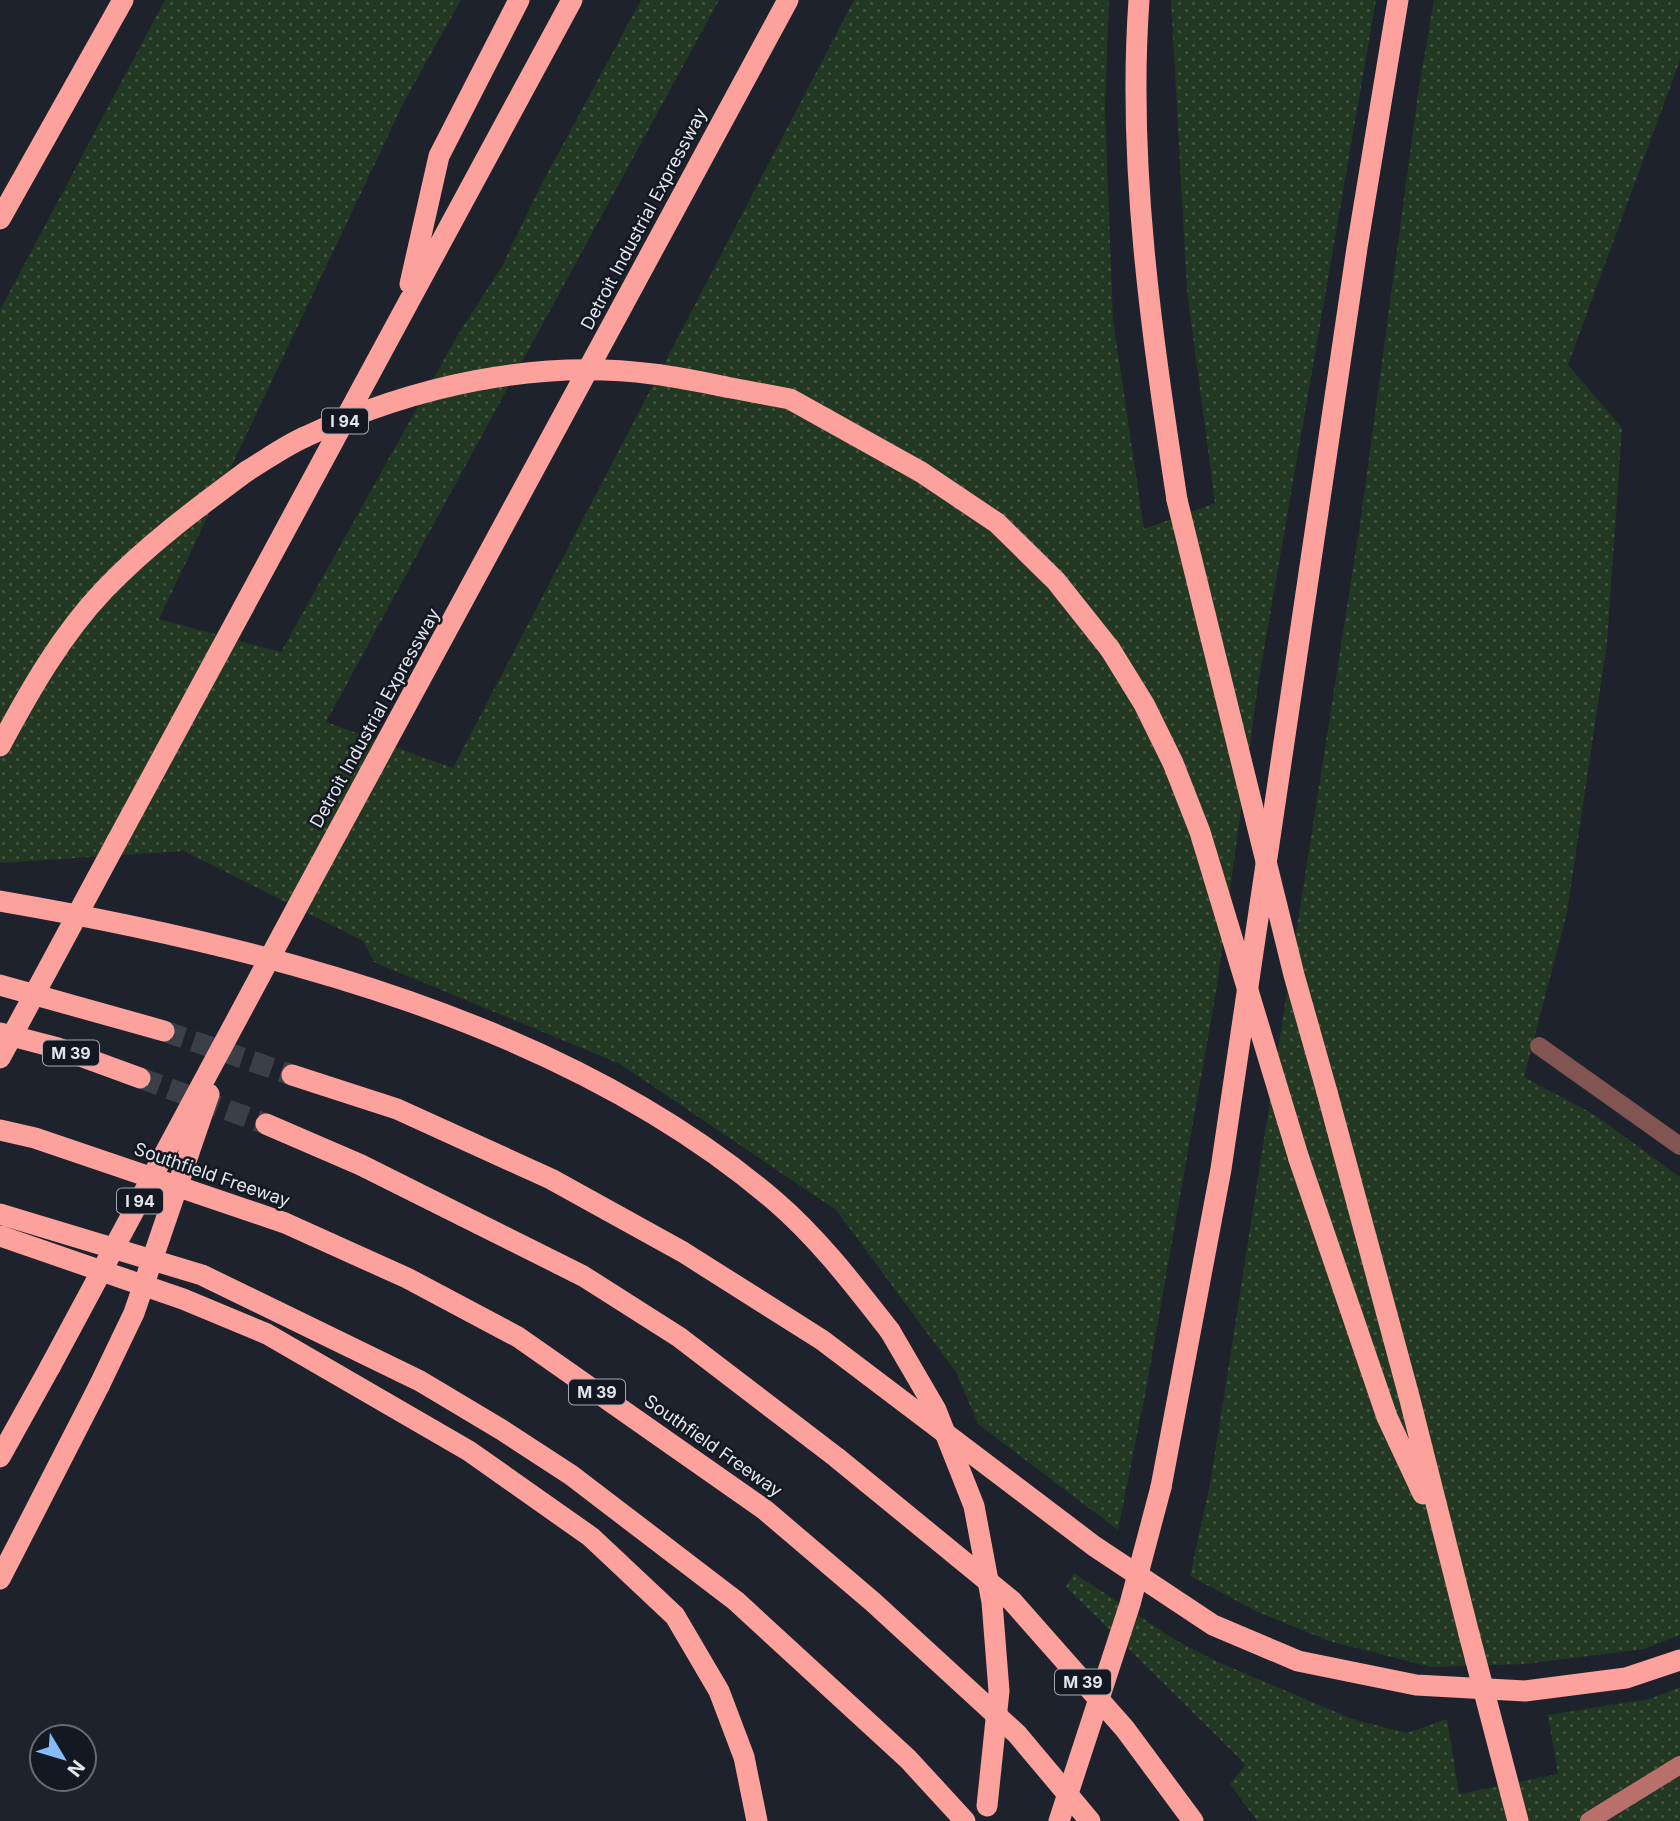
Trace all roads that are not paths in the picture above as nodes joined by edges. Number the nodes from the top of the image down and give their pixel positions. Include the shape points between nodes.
1 (122, 0) edge
2 (519, 0) edge
3 (572, 0) edge
4 (788, 0) edge
5 (1139, 0) edge
6 (1398, 0) edge
7 (0, 219) edge
8 (404, 310) junction
9 (0, 746) edge
10 (0, 901) edge
11 (0, 985) edge
12 (164, 1031) tunnel mouth
13 (0, 1033) edge
14 (229, 1035) junction
15 (1539, 1046) dead end
16 (0, 1058) edge
17 (292, 1075) tunnel mouth
18 (140, 1078) tunnel mouth
19 (266, 1124) tunnel mouth
20 (0, 1130) edge
21 (1680, 1146) edge
22 (0, 1214) edge
23 (0, 1236) edge
24 (0, 1457) edge
25 (1442, 1534) junction
26 (0, 1580) edge
27 (1680, 1660) edge
28 (1680, 1765) edge
29 (757, 1821) edge
30 (965, 1821) edge
31 (983, 1821) edge
32 (1059, 1821) edge
33 (1090, 1821) edge
34 (1194, 1821) edge
35 (1518, 1821) edge
36 (1589, 1821) edge

1 - 7 highway
2 - 8 highway via 439,156
3 - 8 highway, I 94
4 - 14 highway, Detroit Industrial Expressway / I 94, bridge
5 - 25 highway, bridge via 1139,176 1151,324 1177,500 1294,975 1407,1387
6 - 32 highway, bridge via 1357,248 1222,1169 1161,1487 1130,1604
8 - 16 highway, I 94, bridge
9 - 25 highway, bridge via 54,655 102,592 155,541 247,471 305,436 412,395 553,370 652,373 790,399 921,472 997,523 1056,581 1110,649 1144,704 1200,832 1299,1159 1387,1416
10 - 31 highway, bridge via 127,923 351,983 500,1036 623,1096 706,1147 776,1202 835,1261 890,1331 936,1410 974,1506 992,1602 999,1691
11 - 12 highway
13 - 18 highway, M 39
14 - 24 highway, Detroit Industrial Expressway / I 94, bridge
14 - 26 highway, bridge via 134,1313
15 - 21 street
17 - 27 highway via 397,1109 551,1179 683,1252 821,1340 1105,1553 1213,1625 1298,1661 1416,1685 1525,1691 1626,1678
19 - 34 highway, M 39 via 361,1165 570,1270 679,1337 836,1457 1012,1601 1125,1729
20 - 33 highway, Southfield Freeway / M 39 via 36,1138 285,1223 407,1278 518,1337 765,1510 1017,1734
22 - 30 highway via 202,1275 385,1363 502,1430 571,1475 736,1601 908,1759
23 - 29 highway via 183,1299 267,1334 469,1451 591,1537 675,1616 719,1691 744,1757
25 - 35 highway, bridge
28 - 36 main road

